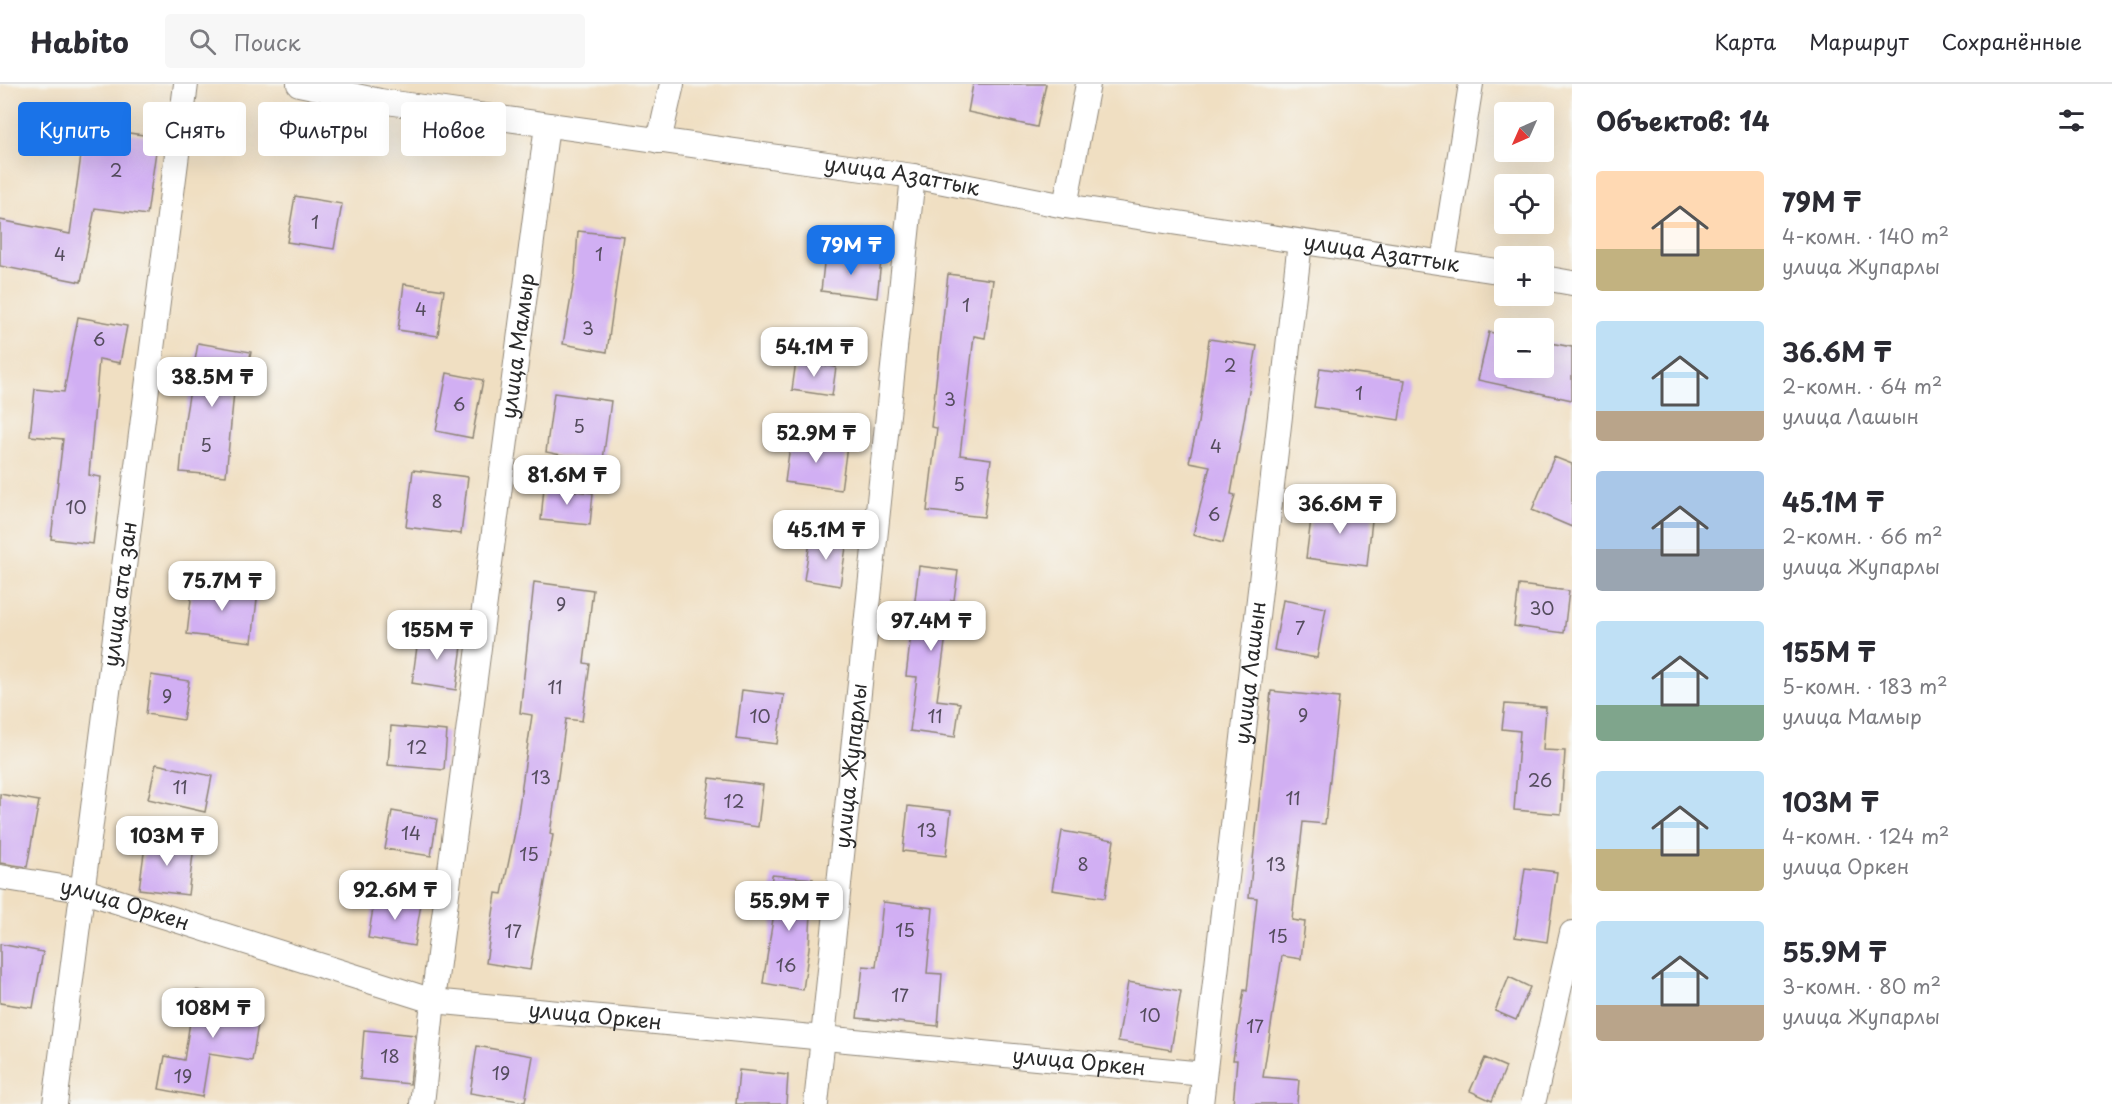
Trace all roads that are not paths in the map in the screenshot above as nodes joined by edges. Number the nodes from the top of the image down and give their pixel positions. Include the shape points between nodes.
1 (186, 84) edge
2 (299, 84) edge
3 (672, 84) edge
4 (1088, 84) edge
5 (1471, 84) edge
6 (382, 92) edge
7 (547, 125) junction
8 (659, 141) junction
9 (913, 176) junction
10 (1065, 206) junction
11 (1300, 242) junction
12 (1443, 262) junction
13 (1494, 270) edge
14 (1554, 280) edge
15 (1572, 283) edge
16 (0, 877) edge
17 (81, 890) junction
18 (1572, 933) edge
19 (433, 1001) junction
20 (823, 1036) junction
21 (1204, 1074) junction
22 (56, 1104) edge
23 (422, 1104) edge
24 (816, 1104) edge
25 (1201, 1104) edge
26 (1533, 1104) edge

1 - 17 street, улица ата зан
2 - 6 street, улица Азаттык
3 - 8 street
4 - 10 street
5 - 12 street
6 - 7 street, улица Азаттык
7 - 8 street, улица Азаттык
7 - 19 street, улица Мамыр
8 - 9 street, улица Азаттык
9 - 10 street, улица Азаттык
9 - 20 street, улица Жупарлы
10 - 11 street, улица Азаттык
11 - 12 street, улица Азаттык
11 - 21 street, улица Лашын
12 - 13 street, улица Азаттык
14 - 15 street
16 - 17 street, улица Оркен
17 - 19 street, улица Оркен
17 - 22 street, улица ата зан
18 - 26 street
19 - 20 street, улица Оркен
19 - 23 street, улица Мамыр
20 - 21 street, улица Оркен
20 - 24 street, улица Жупарлы
21 - 25 street, улица Лашын

